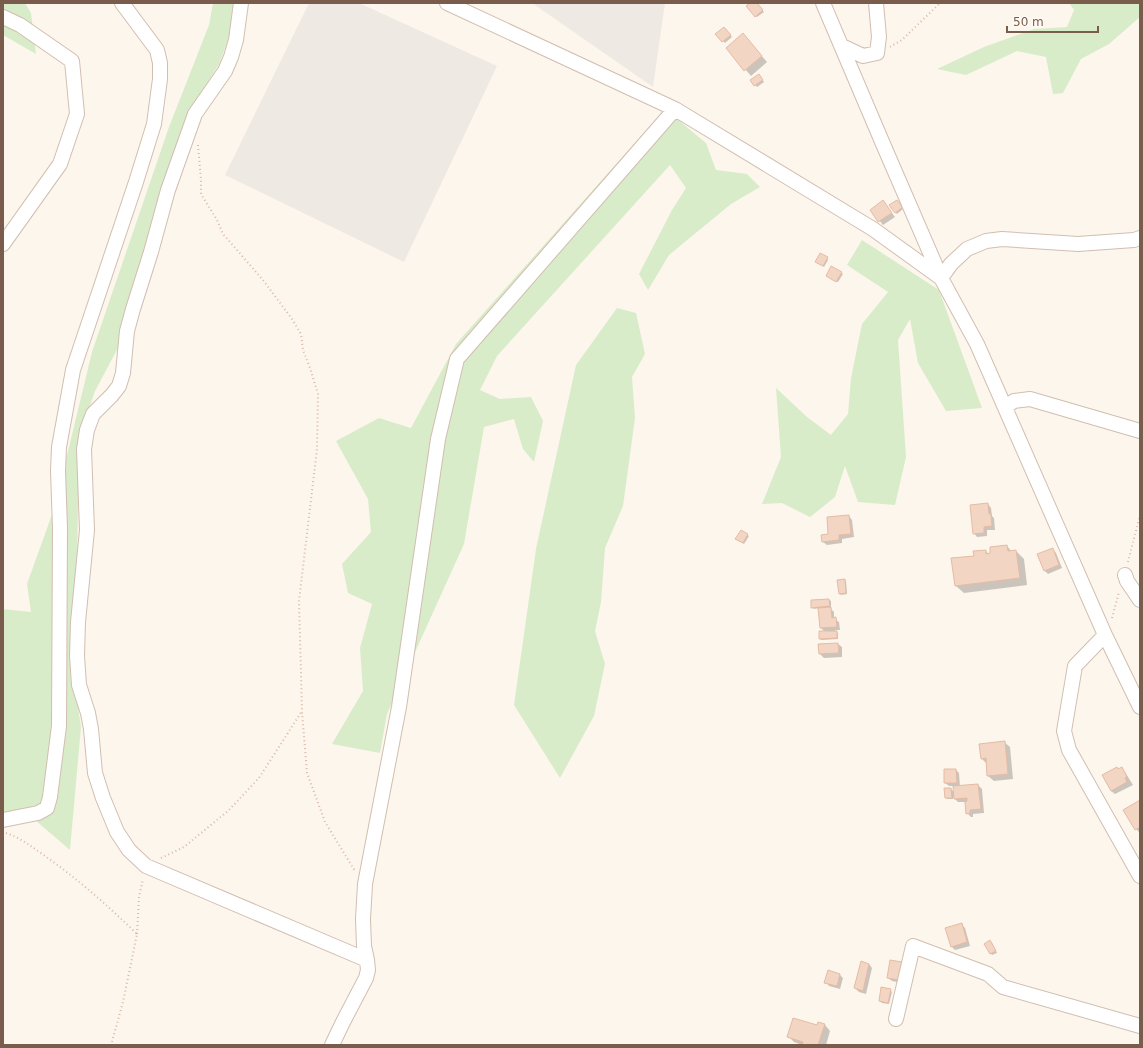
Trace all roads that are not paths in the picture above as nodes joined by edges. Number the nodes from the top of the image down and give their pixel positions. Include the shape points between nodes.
1 (122, 3) edge
2 (241, 3) edge
3 (447, 3) edge
4 (823, 3) edge
5 (876, 3) edge
6 (3, 17) edge
7 (842, 46) junction
8 (675, 109) junction
9 (1140, 238) edge
10 (3, 244) edge
11 (941, 278) junction
12 (1005, 408) junction
13 (1140, 431) edge
14 (1124, 575) dead end
15 (1140, 600) edge
16 (1105, 635) junction
17 (1139, 703) edge
18 (3, 820) edge
19 (1140, 876) edge
20 (367, 960) junction
21 (896, 1019) dead end
22 (1140, 1026) edge
23 (332, 1045) edge

1 - 18 street via 157,50 160,79 154,124 73,370 59,447 59,726 50,797 47,808 38,813
2 - 20 street via 231,57 225,71 196,114 168,190 127,331 123,373 119,386 93,414 87,430 84,449 87,530 78,622 79,685 91,729 94,773 117,832 129,850 146,866
3 - 8 street
4 - 7 street
5 - 7 street via 879,37 877,53 864,56
6 - 10 street via 20,25 72,60 77,114 60,164
7 - 11 street
8 - 11 street via 873,229
8 - 20 street via 457,359 438,439 399,707 365,884 363,920
9 - 11 street via 1078,244 1002,239 986,241 967,249
11 - 12 street via 977,344
12 - 13 street via 1014,401 1030,399
12 - 16 street
14 - 15 street
16 - 17 street
16 - 19 street via 1075,666 1064,732 1069,750
20 - 23 street via 366,978
21 - 22 street via 913,946 988,974 1003,987

